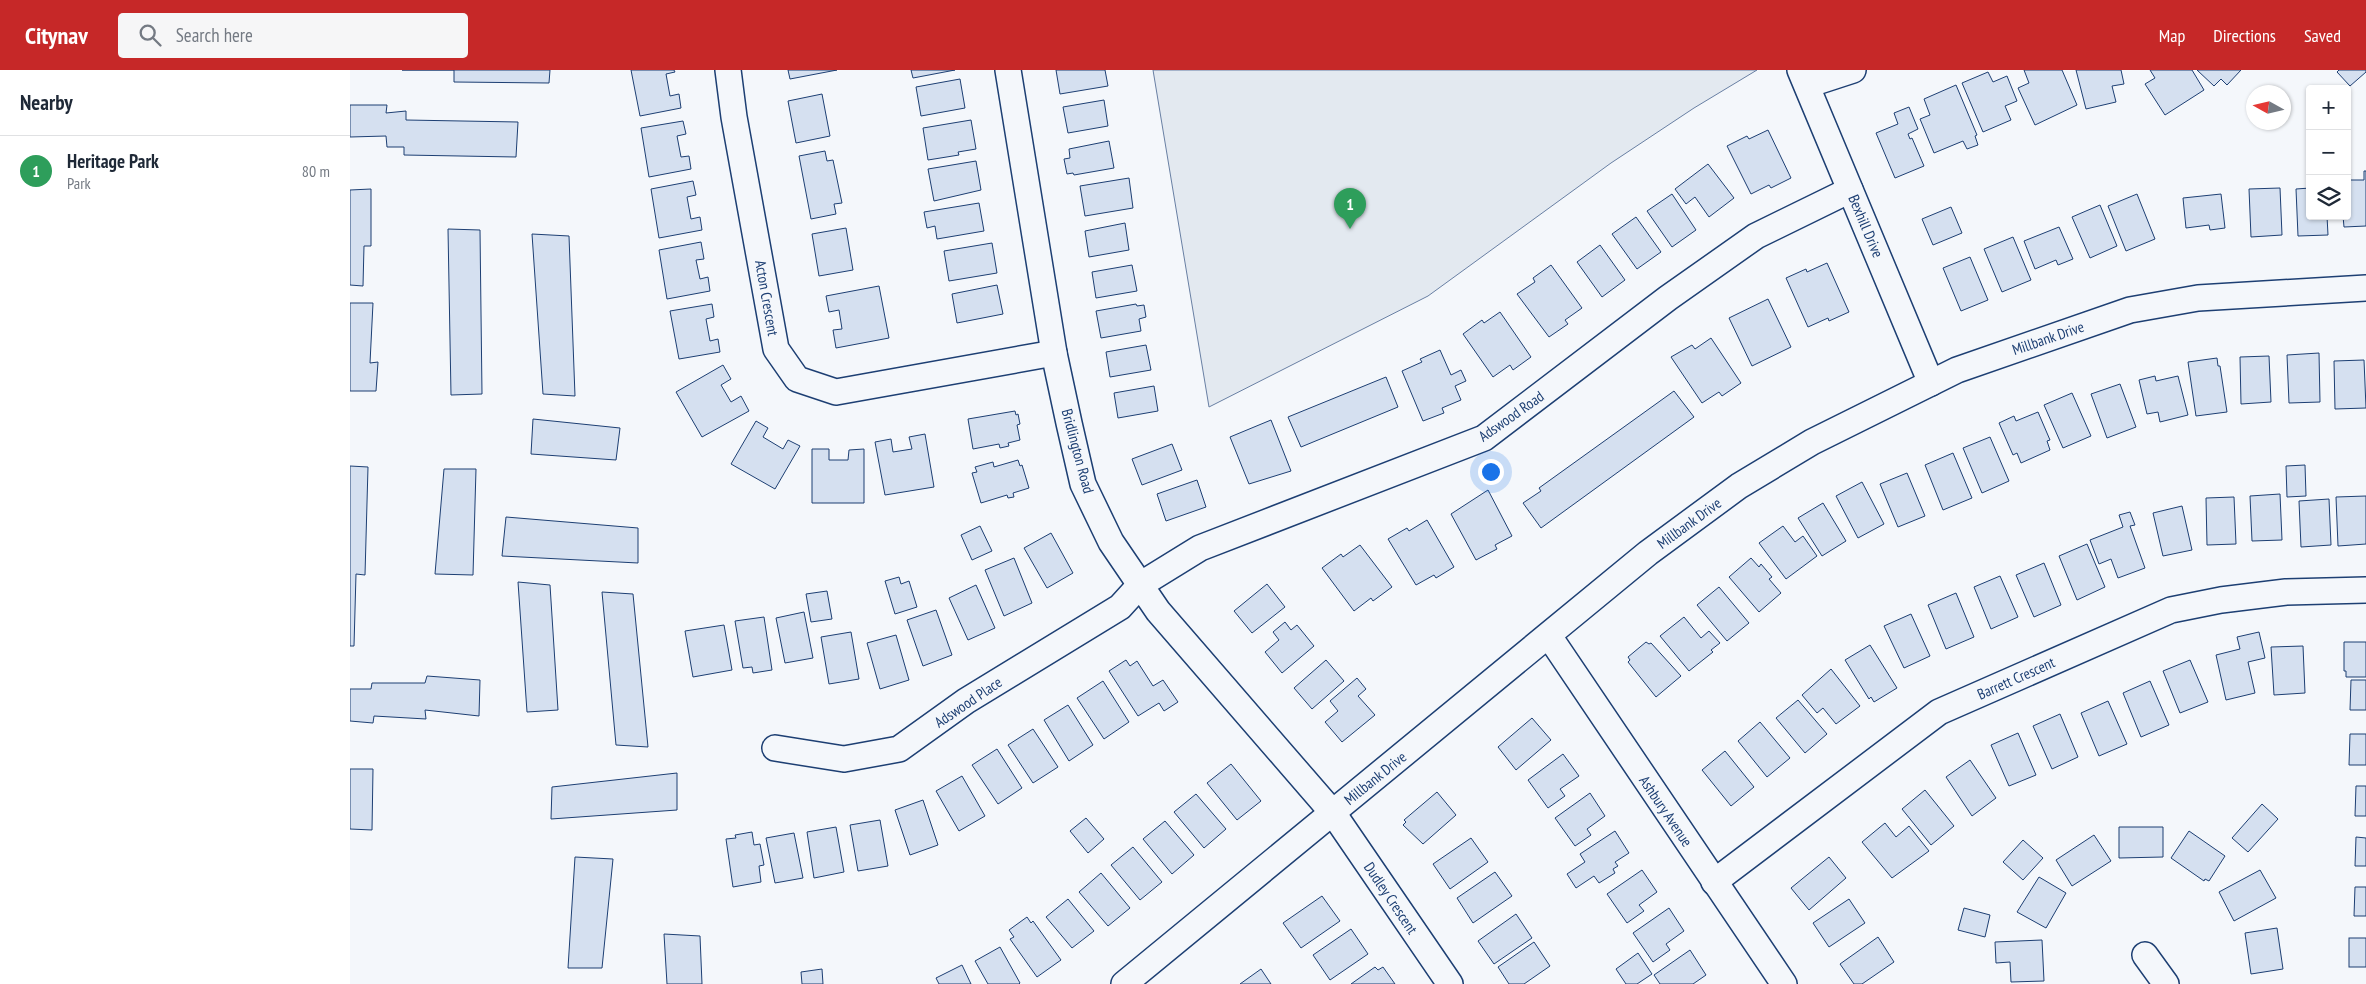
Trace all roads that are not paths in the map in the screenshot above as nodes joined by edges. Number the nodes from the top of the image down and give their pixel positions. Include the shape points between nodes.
1 (728, 70) edge
2 (1008, 70) edge
3 (1853, 70) edge
4 (1803, 78) edge
5 (1850, 190) junction
6 (2366, 288) edge
7 (1054, 353) junction
8 (1931, 383) junction
9 (1140, 585) junction
10 (2366, 590) edge
11 (1548, 636) junction
12 (775, 748) dead end
13 (1333, 813) junction
14 (1714, 882) junction
15 (2145, 955) dead end
16 (1124, 984) edge
17 (1450, 984) edge
18 (1784, 984) edge
19 (2166, 984) edge

1 - 7 street, Acton Crescent via 776,349 797,379 836,392
2 - 7 street, Bridlington Road
3 - 4 street
4 - 5 street, Bexhill Drive
5 - 8 street, Bexhill Drive
5 - 9 street, Adswood Road via 1756,236 1668,298 1484,438 1200,548
6 - 8 street, Millbank Drive via 2198,298 2130,310 1957,370
7 - 9 street, Bridlington Road via 1083,484 1111,542
8 - 11 street, Millbank Drive via 1812,442 1739,486 1648,553
9 - 12 street, Adswood Place via 1120,607 966,702 899,749 844,759
9 - 13 street, Bridlington Road via 1158,611
10 - 14 street, Barrett Crescent via 2286,592 2171,610 1939,712
11 - 13 street, Millbank Drive
11 - 14 street, Ashbury Avenue
13 - 16 street, Millbank Drive
13 - 17 street, Dudley Crescent
14 - 18 street, Ashbury Avenue
15 - 19 street

